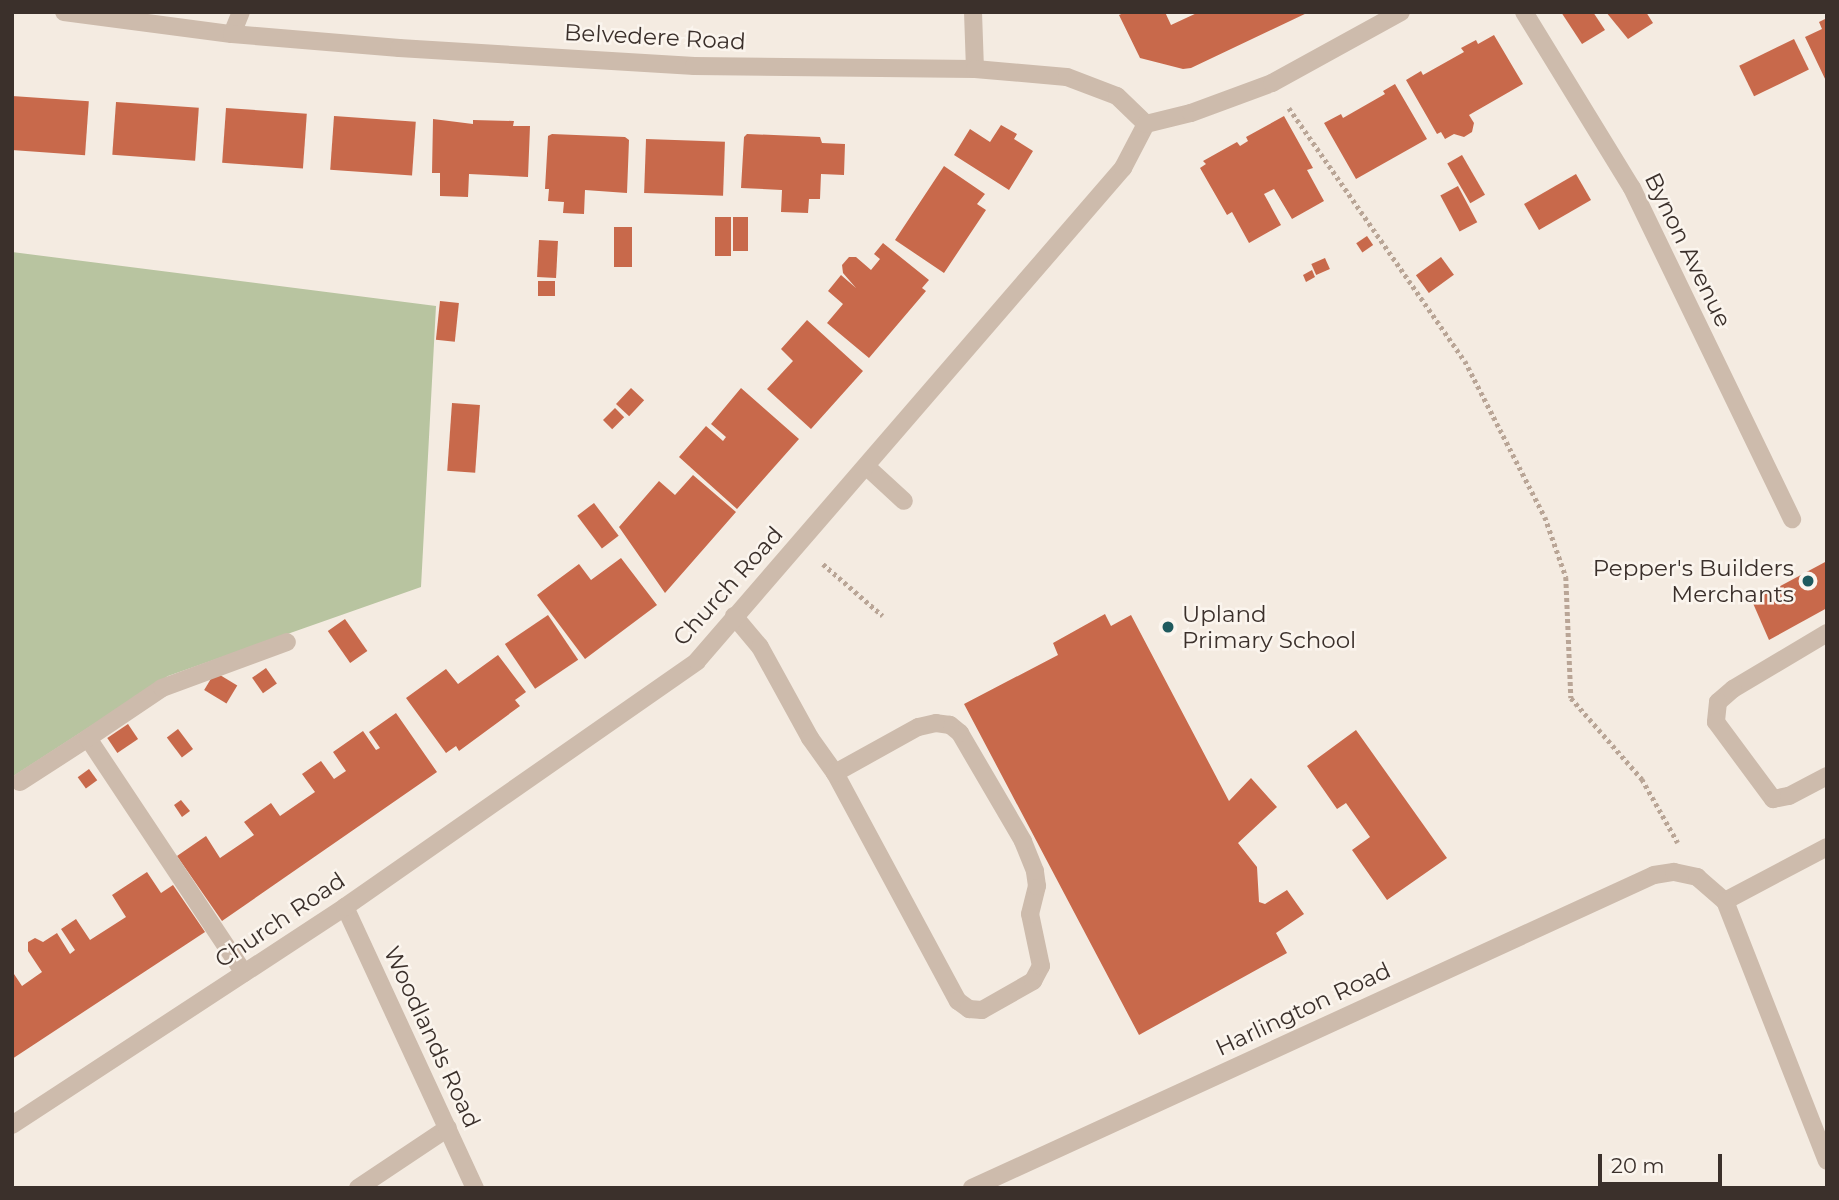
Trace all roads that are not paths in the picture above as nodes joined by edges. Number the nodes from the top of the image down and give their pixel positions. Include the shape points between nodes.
1 (64, 12) edge
2 (241, 12) edge
3 (973, 12) edge
4 (1401, 12) edge
5 (1524, 12) edge
6 (232, 34) junction
7 (975, 69) junction
8 (1146, 124) junction
9 (867, 467) junction
10 (904, 501) dead end
11 (1792, 519) dead end
12 (734, 616) junction
13 (1827, 633) edge
14 (287, 642) dead end
15 (88, 738) junction
16 (835, 773) junction
17 (1827, 776) edge
18 (20, 782) dead end
19 (1827, 847) edge
20 (1725, 901) junction
21 (345, 907) junction
22 (244, 974) junction
23 (12, 1125) edge
24 (448, 1128) junction
25 (1827, 1161) edge
26 (358, 1188) edge
27 (475, 1188) edge
28 (972, 1188) edge

1 - 6 street, Belvedere Road
2 - 6 street
3 - 7 street
4 - 8 street via 1272,83
5 - 11 street, Bynon Avenue via 1632,188
6 - 7 street, Belvedere Road via 694,66
7 - 8 street, Belvedere Road via 1066,77 1117,96
8 - 9 street, Church Road via 1123,168
9 - 10 street
9 - 12 street, Church Road
12 - 16 street via 760,647 810,738
12 - 21 street, Church Road via 697,661
13 - 17 street via 1733,689 1718,702 1716,722 1773,799 1789,796
14 - 15 street via 162,688
15 - 18 street
15 - 22 street
16 - 16 street via 958,1001 969,1009 982,1010 1033,981 1041,966 1030,914 1037,886 1035,871 1023,841 960,733 950,725 919,727
19 - 20 street
20 - 25 street
20 - 28 street, Harlington Road via 1697,877 1654,874
21 - 22 street, Church Road
21 - 24 street, Woodlands Road
22 - 23 street, Church Road
24 - 26 street
24 - 27 street, Woodlands Road

